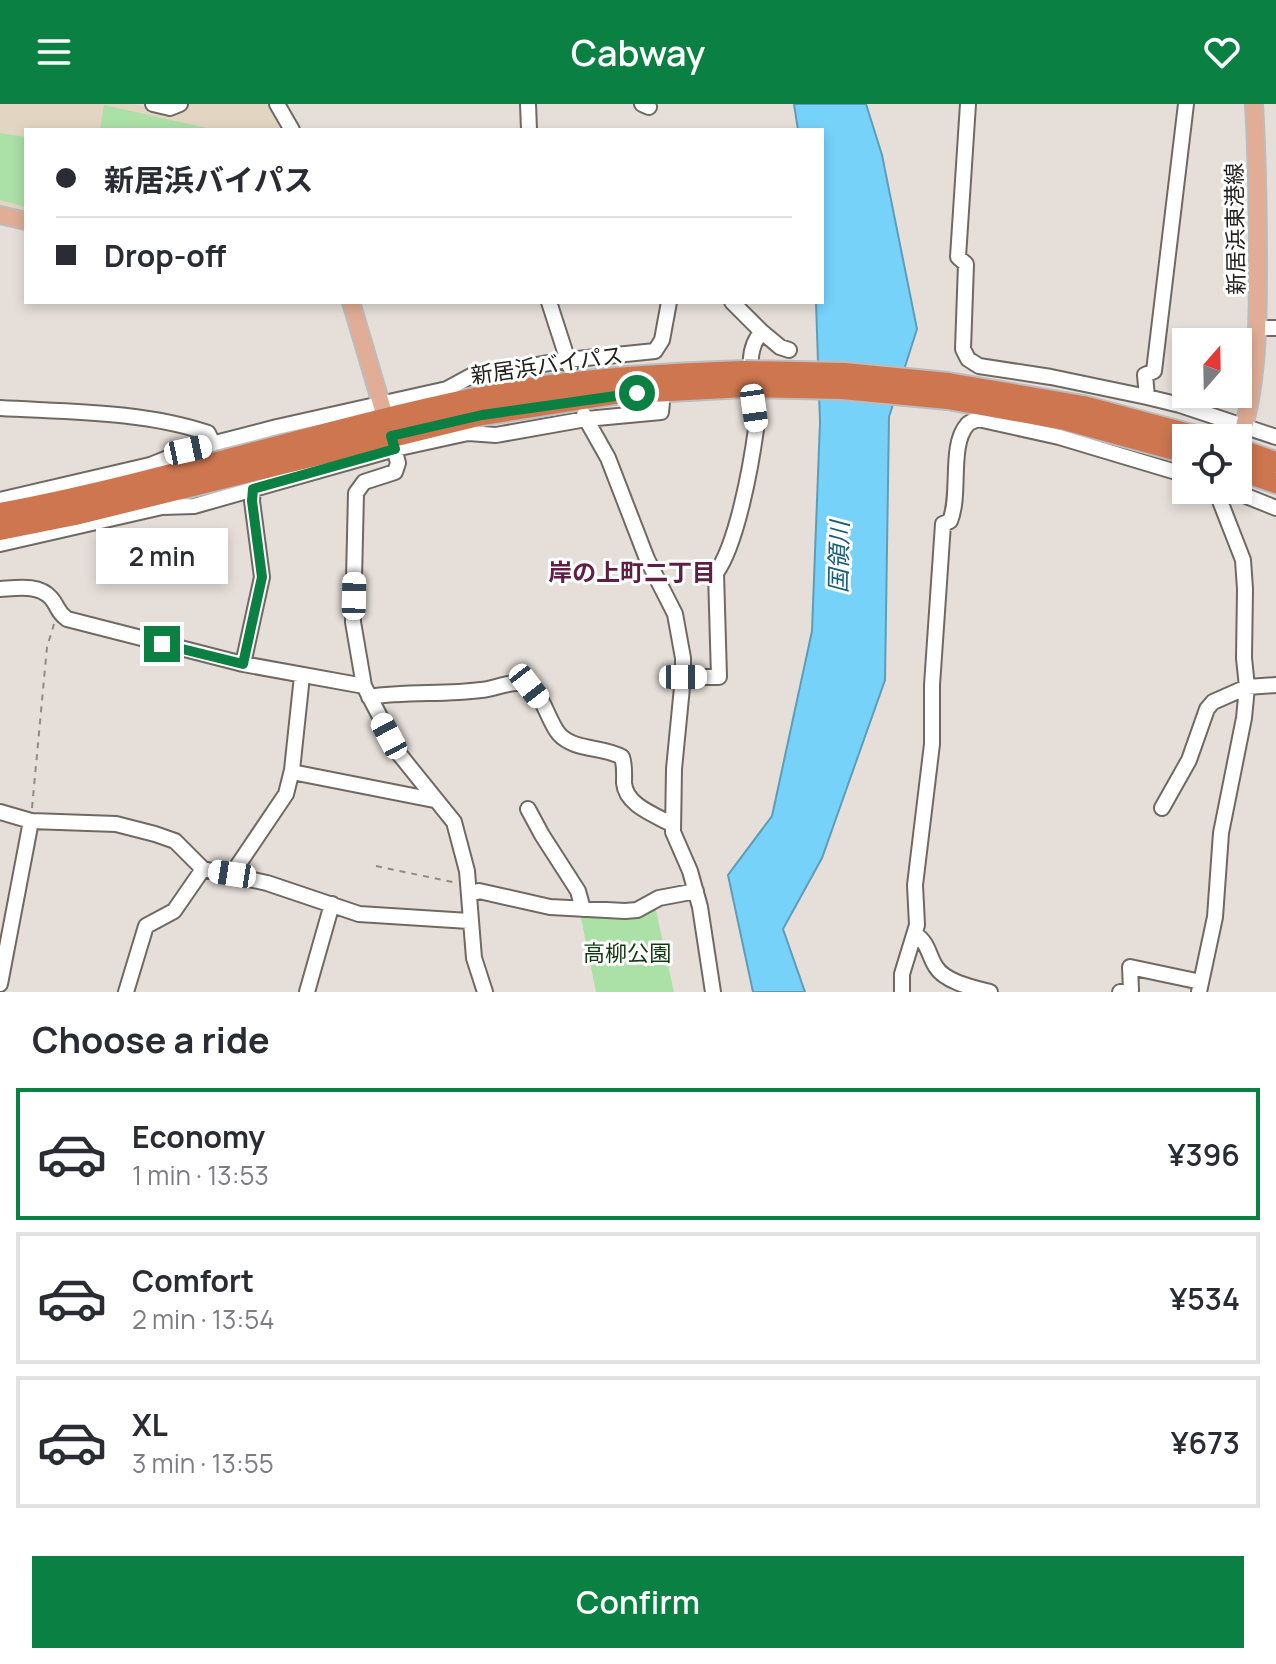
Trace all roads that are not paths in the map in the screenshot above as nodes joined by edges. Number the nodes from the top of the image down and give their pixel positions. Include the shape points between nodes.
1 (153, 104) edge
2 (180, 104) edge
3 (277, 104) edge
4 (528, 104) edge
5 (968, 104) edge
6 (1186, 104) edge
7 (1254, 104) edge
8 (291, 128) edge
9 (529, 128) edge
10 (0, 215) edge
11 (24, 221) edge
12 (352, 304) edge
13 (550, 304) edge
14 (669, 304) edge
15 (734, 304) edge
16 (1258, 328) junction
17 (1276, 328) edge
18 (762, 332) junction
19 (789, 350) dead end
20 (569, 364) junction
21 (948, 391) junction
22 (1147, 397) junction
23 (662, 402) dead end
24 (0, 408) edge
25 (585, 417) junction
26 (1233, 424) edge
27 (1245, 424) edge
28 (388, 426) junction
29 (1172, 430) edge
30 (1252, 430) edge
31 (1276, 437) edge
32 (213, 444) junction
33 (1172, 449) edge
34 (1252, 453) edge
35 (1276, 462) edge
36 (1172, 471) edge
37 (1252, 475) edge
38 (1276, 483) edge
39 (253, 489) junction
40 (1252, 498) edge
41 (0, 500) edge
42 (1221, 504) edge
43 (1276, 508) edge
44 (0, 513) edge
45 (0, 530) edge
46 (0, 544) edge
47 (0, 589) edge
48 (243, 664) junction
49 (302, 676) junction
50 (683, 677) junction
51 (1276, 685) edge
52 (1247, 687) junction
53 (366, 691) junction
54 (292, 772) junction
55 (434, 800) junction
56 (1162, 808) dead end
57 (528, 809) dead end
58 (0, 812) edge
59 (31, 821) junction
60 (673, 825) junction
61 (203, 869) junction
62 (232, 874) junction
63 (469, 890) junction
64 (696, 891) junction
65 (332, 904) junction
66 (583, 909) junction
67 (469, 921) junction
68 (915, 934) junction
69 (0, 984) edge
70 (1200, 987) edge
71 (126, 992) edge
72 (307, 992) edge
73 (485, 992) edge
74 (713, 992) edge
75 (902, 992) edge
76 (990, 992) edge
77 (1120, 992) edge

1 - 2 street
3 - 8 street
4 - 9 street
5 - 22 street via 958,257 966,264 963,349 968,359 979,366
6 - 22 street via 1154,371 1145,375
7 - 16 main road, 新居浜東港線
10 - 11 main road
12 - 28 main road
13 - 20 street
14 - 20 street via 655,351
15 - 18 street
16 - 17 street
16 - 27 main road, 新居浜東港線
18 - 19 street
18 - 50 street via 752,357 757,426 749,479 724,563 716,573 719,677
20 - 28 street via 471,376
21 - 28 highway, 新居浜バイパス, bridge via 844,373 614,378 482,396
21 - 29 highway, 新居浜バイパス via 1083,406
21 - 33 highway, 新居浜バイパス
22 - 26 street
23 - 25 street via 661,412
24 - 32 street via 187,426 208,433
25 - 28 street via 496,435
25 - 50 street via 675,614
28 - 32 street
28 - 39 street
28 - 44 highway, 新居浜バイパス
28 - 45 highway, 新居浜バイパス via 75,515
28 - 53 street via 398,463 395,472 364,482 356,493 353,622
30 - 31 street
32 - 41 street via 150,465
34 - 35 highway
36 - 68 street via 1059,437 978,419 967,425 959,443 955,509 943,524 932,744 915,885
37 - 38 highway
39 - 46 street via 194,506 162,507
39 - 48 street via 262,577
40 - 43 street
42 - 52 street via 1243,560
47 - 48 street via 35,588 67,619
48 - 49 street
49 - 53 street
49 - 54 street
50 - 60 street
51 - 52 street
52 - 56 street via 1207,709 1189,760
52 - 70 street
53 - 55 street via 400,755
53 - 60 street via 444,695 520,682 542,702 557,733 567,741 622,757 624,787 633,803
54 - 55 street
54 - 62 street via 286,794
55 - 63 street via 454,822
57 - 66 street via 578,891
58 - 59 street
59 - 61 street via 116,824 155,834 175,841
59 - 69 street
60 - 64 street
61 - 62 street
61 - 71 street via 174,911 146,926
62 - 65 street
63 - 66 street
63 - 67 street
64 - 66 street via 659,898 637,910
64 - 74 street
65 - 67 street via 359,914
65 - 72 street
67 - 73 street
68 - 75 street
68 - 76 street via 942,974
70 - 77 street via 1130,967 1131,990

